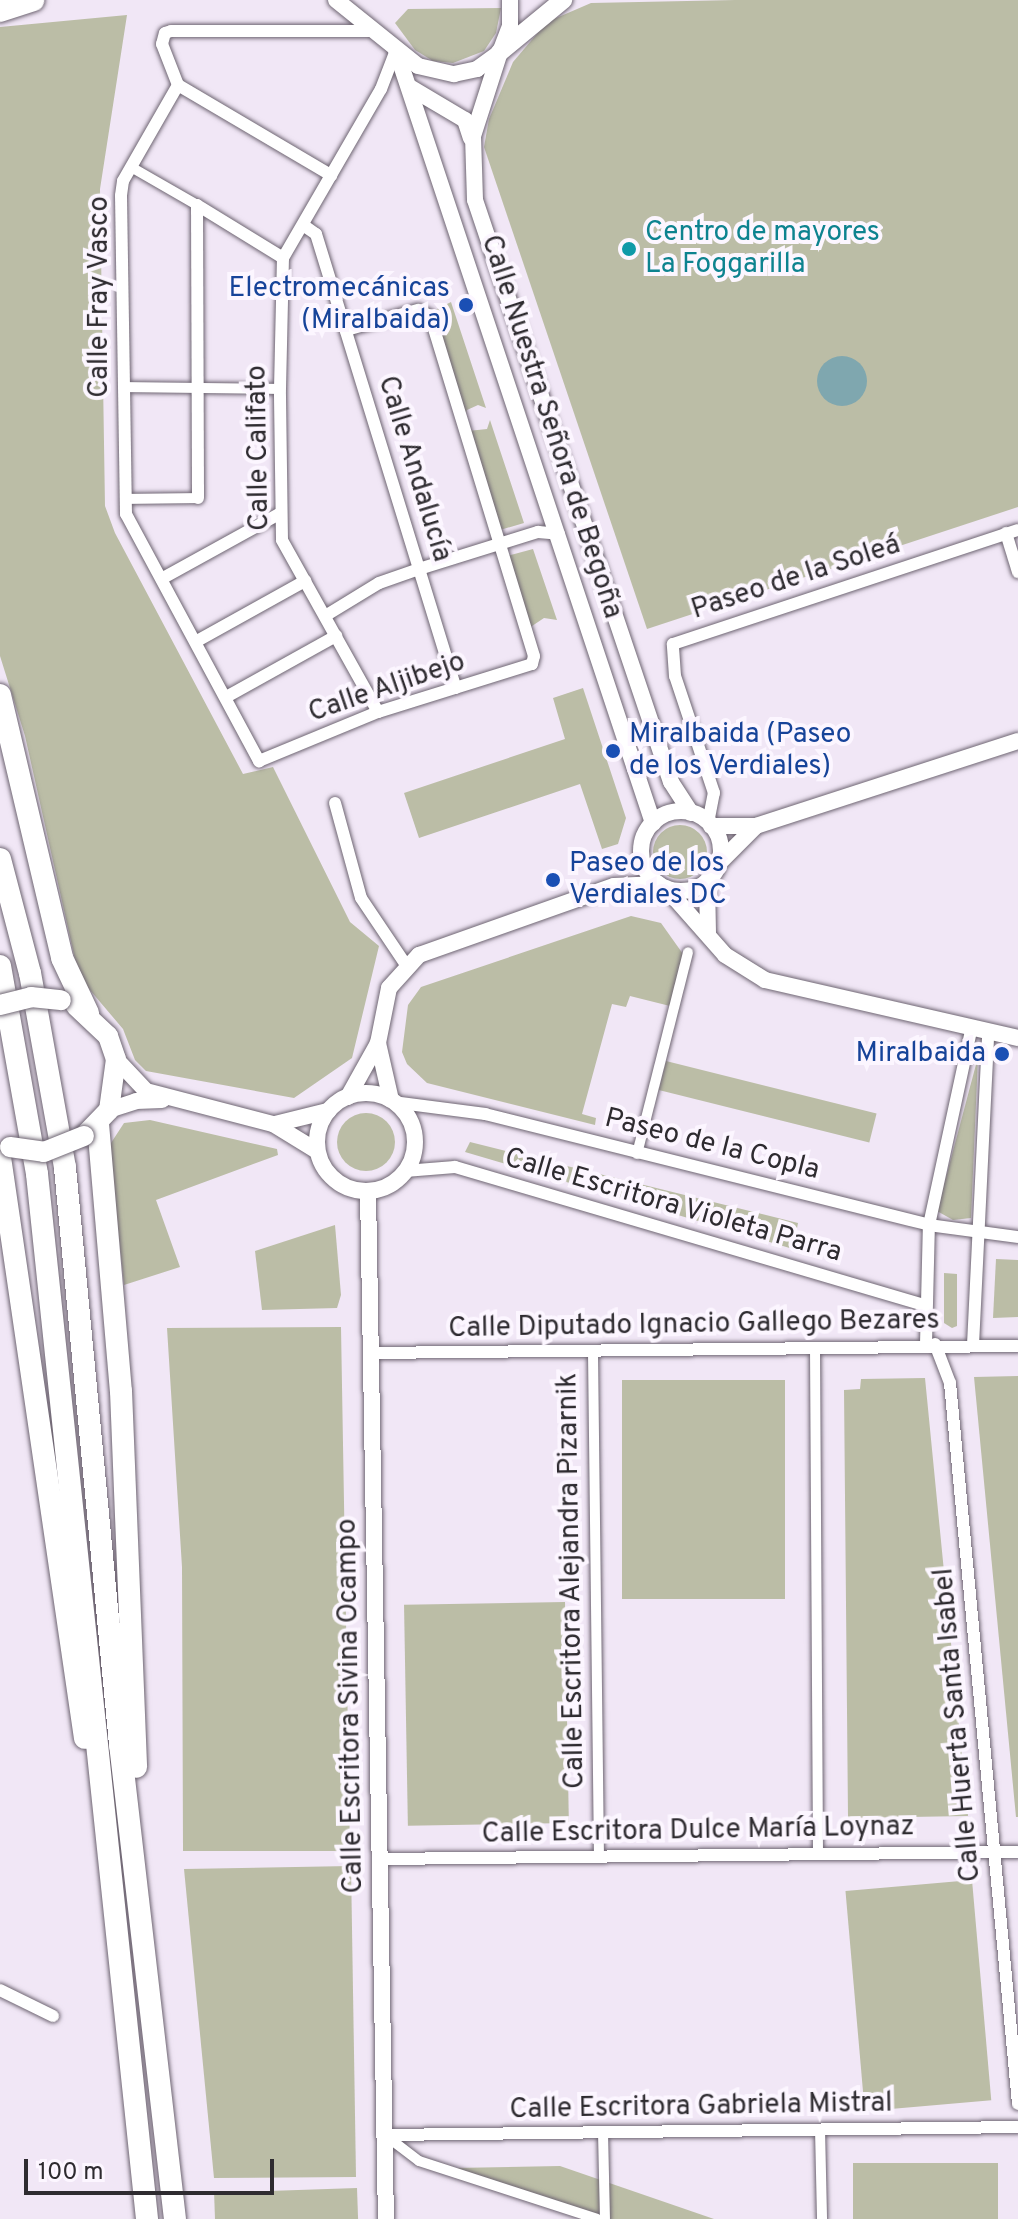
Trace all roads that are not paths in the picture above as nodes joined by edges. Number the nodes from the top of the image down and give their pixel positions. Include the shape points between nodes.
1 (26, 0) edge
2 (33, 0) edge
3 (336, 0) edge
4 (510, 0) edge
5 (563, 0) edge
6 (0, 4) edge
7 (0, 11) edge
8 (380, 32) junction
9 (396, 50) junction
10 (500, 52) junction
11 (178, 85) junction
12 (411, 88) junction
13 (381, 89) junction
14 (457, 115) junction
15 (429, 138) junction
16 (472, 150) junction
17 (131, 167) junction
18 (331, 175) junction
19 (197, 205) junction
20 (303, 225) junction
21 (283, 258) junction
22 (346, 330) junction
23 (124, 387) junction
24 (198, 388) junction
25 (280, 389) junction
26 (198, 498) joint
27 (125, 499) junction
28 (279, 514) junction
29 (1012, 532) edge
30 (559, 534) junction
31 (500, 544) junction
32 (419, 569) junction
33 (1018, 572) edge
34 (163, 578) junction
35 (305, 581) junction
36 (325, 616) junction
37 (336, 636) junction
38 (197, 641) junction
39 (456, 688) junction
40 (0, 695) edge
41 (228, 696) junction
42 (378, 712) junction
43 (1018, 741) edge
44 (0, 753) edge
45 (259, 761) joint
46 (335, 803) dead end
47 (691, 813) junction
48 (653, 823) junction
49 (710, 824) junction
50 (756, 826) junction
51 (641, 857) junction
52 (0, 859) edge
53 (718, 864) junction
54 (40, 870) junction
55 (707, 881) junction
56 (614, 886) junction
57 (662, 886) junction
58 (708, 937) junction
59 (688, 952) dead end
60 (406, 965) junction
61 (0, 966) edge
62 (0, 1005) edge
63 (88, 1013) junction
64 (979, 1032) junction
65 (1018, 1038) edge
66 (378, 1043) junction
67 (116, 1059) junction
68 (348, 1097) junction
69 (176, 1101) junction
70 (392, 1101) junction
71 (328, 1111) junction
72 (97, 1123) junction
73 (273, 1124) junction
74 (3, 1149) edge
75 (317, 1151) junction
76 (637, 1154) junction
77 (405, 1171) junction
78 (368, 1191) junction
79 (929, 1225) junction
80 (976, 1233) junction
81 (11, 1237) junction
82 (1018, 1237) edge
83 (0, 1275) edge
84 (924, 1305) junction
85 (930, 1344) junction
86 (973, 1345) junction
87 (1018, 1346) edge
88 (815, 1347) junction
89 (593, 1352) junction
90 (370, 1353) junction
91 (993, 1852) junction
92 (1018, 1852) edge
93 (818, 1854) junction
94 (599, 1857) junction
95 (380, 1859) junction
96 (139, 1893) junction
97 (114, 1895) junction
98 (0, 1990) edge
99 (53, 2016) dead end
100 (1018, 2104) edge
101 (1018, 2127) edge
102 (820, 2129) junction
103 (603, 2132) junction
104 (385, 2135) junction
105 (147, 2219) edge
106 (175, 2219) edge
107 (386, 2219) edge
108 (597, 2219) edge
109 (605, 2219) edge
110 (822, 2219) edge

1 - 6 main road
2 - 7 highway
3 - 8 street
4 - 10 street, Calle Nuestra Señora de Begoña via 510,26
5 - 10 main road
8 - 9 street
8 - 11 street via 171,31 162,44
9 - 10 street via 428,70 454,74 477,69
9 - 12 street, Calle Nuestra Señora de Begoña
9 - 13 street, Calle Califato
10 - 16 street, Calle Nuestra Señora de Begoña via 478,113
11 - 17 street, Calle Fray Vasco
11 - 18 street
12 - 13 street
12 - 14 street
12 - 15 street, Calle Nuestra Señora de Begoña
13 - 18 street, Calle Califato
14 - 15 street via 439,117
14 - 16 street via 469,127
15 - 30 street, Calle Nuestra Señora de Begoña
16 - 47 street, Calle Nuestra Señora de Begoña via 475,200 671,782
17 - 19 street
17 - 23 street, Calle Fray Vasco via 121,196
18 - 20 street, Calle Califato
19 - 21 street
19 - 24 street
20 - 21 street, Calle Califato
20 - 22 street, Calle Andalucía via 316,234
21 - 25 street, Calle Califato
22 - 31 street via 418,310 430,316
22 - 32 street, Calle Andalucía
23 - 24 street
23 - 27 street, Calle Fray Vasco
24 - 25 street
24 - 26 street
25 - 28 street, Calle Califato
26 - 27 street
27 - 34 street, Calle Fray Vasco via 126,514
28 - 34 street
28 - 35 street, Calle Califato via 282,540
29 - 33 street
29 - 49 street, Paseo de la Soleá via 673,644 675,676 714,793
30 - 31 street via 538,532
30 - 48 street, Calle Nuestra Señora de Begoña
31 - 32 street
31 - 39 street, Calle Aljibejo via 532,664
32 - 36 street via 379,583
32 - 39 street, Calle Andalucía
34 - 38 street, Calle Fray Vasco
35 - 36 street, Calle Califato
35 - 38 street
36 - 37 street, Calle Califato
37 - 41 street
37 - 42 street, Calle Califato
38 - 41 street, Calle Fray Vasco
39 - 42 street, Calle Aljibejo
40 - 54 highway
41 - 45 street, Calle Fray Vasco via 252,756
42 - 45 street, Calle Aljibejo
43 - 50 street
44 - 54 highway
46 - 60 street via 361,898
47 - 48 street via 664,815
47 - 49 street
48 - 51 street
49 - 50 street
49 - 53 street via 720,851
50 - 53 street
51 - 56 street
51 - 57 street
52 - 96 highway via 30,973 65,1168
53 - 55 street
54 - 63 highway via 70,982
55 - 57 street via 687,890
55 - 58 street
56 - 57 street
56 - 60 street via 439,945
57 - 58 street
58 - 64 street via 735,963 765,980
59 - 76 street
60 - 66 street via 389,988
61 - 97 highway via 37,1174
62 - 63 main road, bridge via 31,997 61,1000
63 - 67 main road via 108,1036
64 - 65 street
64 - 79 street, Calle Huerta Santa Isabel
64 - 80 street
66 - 68 street
66 - 70 street
67 - 69 street via 146,1091
67 - 72 main road
68 - 70 street via 370,1093
68 - 71 street
69 - 72 street via 136,1101
69 - 73 street
70 - 76 street, Paseo de la Copla via 485,1114
70 - 77 street via 414,1134
71 - 73 street
71 - 75 street via 320,1123
72 - 74 main road, bridge via 44,1152
72 - 96 highway via 121,1391
73 - 75 street
74 - 81 highway
75 - 78 street via 330,1176
76 - 79 street, Paseo de la Copla
77 - 78 street via 382,1188
77 - 84 street, Calle Escritora Violeta Parra via 455,1167
78 - 90 street, Calle Escritora Sivina Ocampo
79 - 80 street, Paseo de la Copla
79 - 84 street, Calle Huerta Santa Isabel
80 - 82 street, Paseo de la Copla
80 - 86 street
81 - 83 highway
81 - 97 highway via 78,1704
84 - 85 street, Calle Huerta Santa Isabel
85 - 86 street, Calle Diputado Ignacio Gallego Bezares
85 - 88 street, Calle Diputado Ignacio Gallego Bezares
85 - 91 street, Calle Huerta Santa Isabel via 950,1383
86 - 87 street, Calle Diputado Ignacio Gallego Bezares
88 - 89 street, Calle Diputado Ignacio Gallego Bezares
88 - 93 street
89 - 90 street, Calle Diputado Ignacio Gallego Bezares
89 - 94 street, Calle Escritora Alejandra Pizarnik
90 - 95 street, Calle Escritora Sivina Ocampo
91 - 92 street, Calle Escritora Dulce María Loynaz
91 - 93 street, Calle Escritora Dulce María Loynaz
91 - 100 street, Calle Huerta Santa Isabel
93 - 94 street, Calle Escritora Dulce María Loynaz
94 - 95 street, Calle Escritora Dulce María Loynaz
95 - 104 street, Calle Escritora Sivina Ocampo
96 - 106 highway
97 - 105 highway
98 - 99 street
101 - 102 street, Calle Escritora Gabriela Mistral
102 - 103 street, Calle Escritora Gabriela Mistral
102 - 110 street
103 - 104 street, Calle Escritora Gabriela Mistral
103 - 109 street
104 - 107 street, Calle Escritora Sivina Ocampo
104 - 108 street via 419,2161

